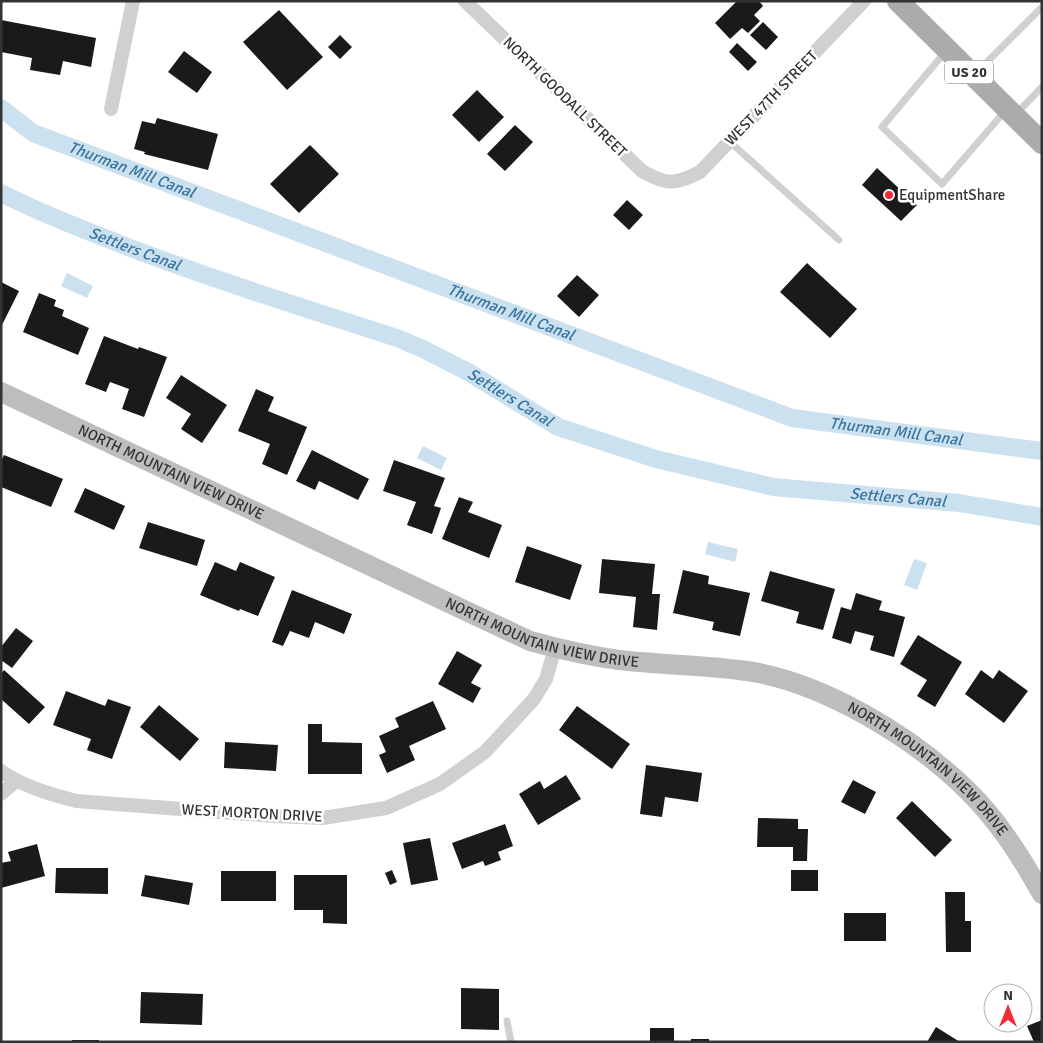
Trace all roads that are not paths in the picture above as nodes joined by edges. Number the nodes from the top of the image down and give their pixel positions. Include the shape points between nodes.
1 (133, 1) edge
2 (465, 1) edge
3 (864, 1) edge
4 (898, 1) edge
5 (1042, 7) edge
6 (947, 50) junction
7 (973, 76) junction
8 (1042, 87) edge
9 (111, 109) dead end
10 (1011, 112) junction
11 (730, 142) junction
12 (1042, 143) edge
13 (670, 183) joint
14 (839, 240) dead end
15 (1, 392) edge
16 (555, 648) junction
17 (1, 771) edge
18 (16, 781) junction
19 (1, 794) edge
20 (1042, 894) edge
21 (507, 1021) dead end
22 (511, 1042) edge

1 - 9 street
2 - 13 street, NORTH GOODALL STREET via 642,171
3 - 11 street, WEST 47TH STREET
4 - 6 main road, US 20
5 - 7 lane
6 - 7 main road, US 20
6 - 10 lane via 882,127 942,184
7 - 10 main road, US 20
8 - 10 lane
10 - 12 main road, US 20
11 - 13 street, WEST 47TH STREET via 700,172 683,181
11 - 14 lane
15 - 16 street, NORTH MOUNTAIN VIEW DRIVE via 530,641
16 - 18 street, WEST MORTON DRIVE via 546,679 534,699 485,752 440,784 386,808 323,818 274,816 76,801
16 - 20 street, NORTH MOUNTAIN VIEW DRIVE via 618,659 781,678 871,719 924,754 968,790 996,822
17 - 18 street, WEST MORTON DRIVE
18 - 19 street
21 - 22 lane

